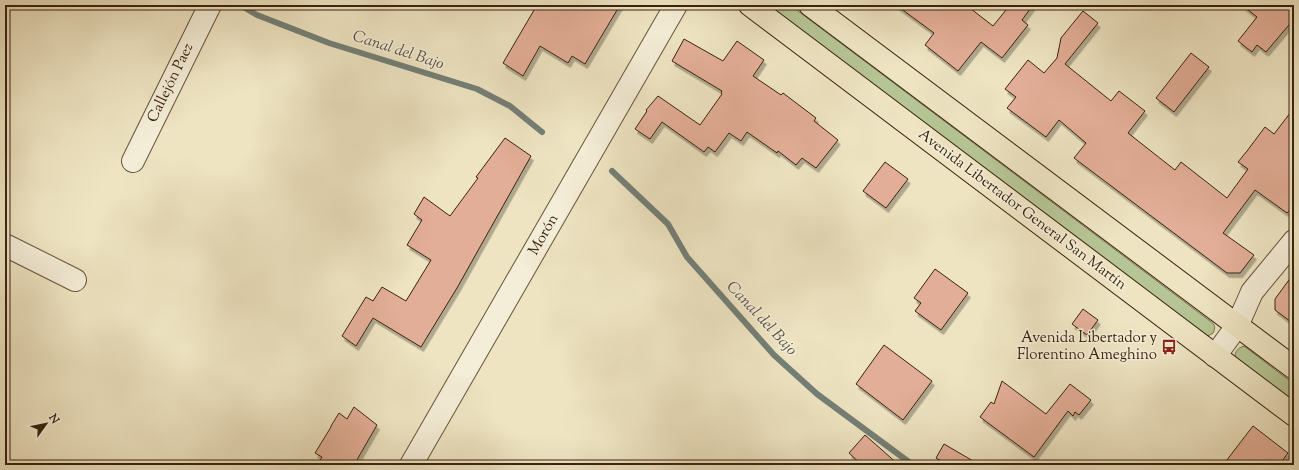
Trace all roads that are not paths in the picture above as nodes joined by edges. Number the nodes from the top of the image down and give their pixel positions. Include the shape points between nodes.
1 (210, 5) edge
2 (676, 5) edge
3 (750, 5) edge
4 (810, 5) edge
5 (133, 160) dead end
6 (1294, 241) edge
7 (5, 245) edge
8 (75, 280) dead end
9 (1238, 326) junction
10 (1215, 356) junction
11 (1294, 368) edge
12 (1294, 415) edge
13 (411, 465) edge

1 - 5 street, Callejón Paez
2 - 13 street, Morón
3 - 10 main road, Avenida Libertador General San Martín
4 - 9 main road
6 - 9 street via 1252,292
7 - 8 street
9 - 10 street
9 - 11 main road
10 - 12 main road, Avenida Libertador General San Martín

